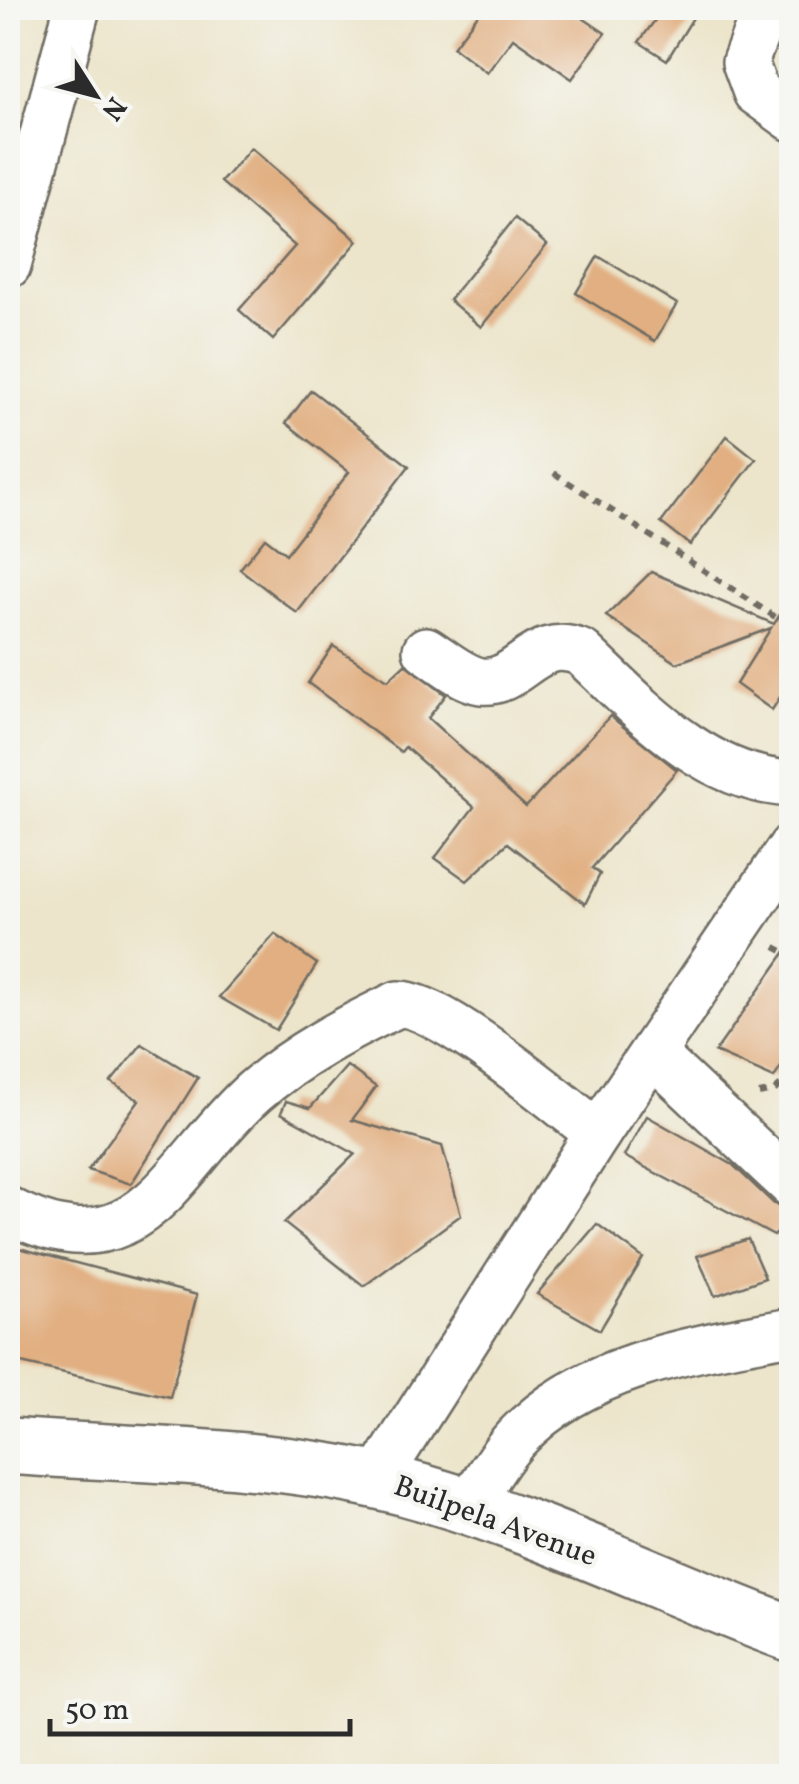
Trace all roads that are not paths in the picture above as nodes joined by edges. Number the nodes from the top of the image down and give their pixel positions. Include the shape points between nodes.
1 (77, 8) edge
2 (766, 8) edge
3 (792, 118) edge
4 (8, 265) edge
5 (426, 650) dead end
6 (792, 784) edge
7 (792, 846) edge
8 (654, 1054) junction
9 (598, 1133) junction
10 (792, 1186) edge
11 (8, 1210) edge
12 (792, 1331) edge
13 (8, 1446) edge
14 (376, 1480) junction
15 (468, 1506) junction
16 (792, 1634) edge

1 - 4 street
2 - 3 street via 745,62 756,92
5 - 6 street via 472,679 489,681 565,646 582,653 712,762 767,783
7 - 8 street
8 - 9 street
8 - 10 street
9 - 11 street via 470,1038 412,1004 398,1004 301,1057 254,1092 136,1216 73,1234
9 - 14 street
12 - 15 street via 710,1346 620,1372 578,1392 516,1438
13 - 14 street, Builpela Avenue
14 - 15 street, Builpela Avenue
15 - 16 street, Builpela Avenue

